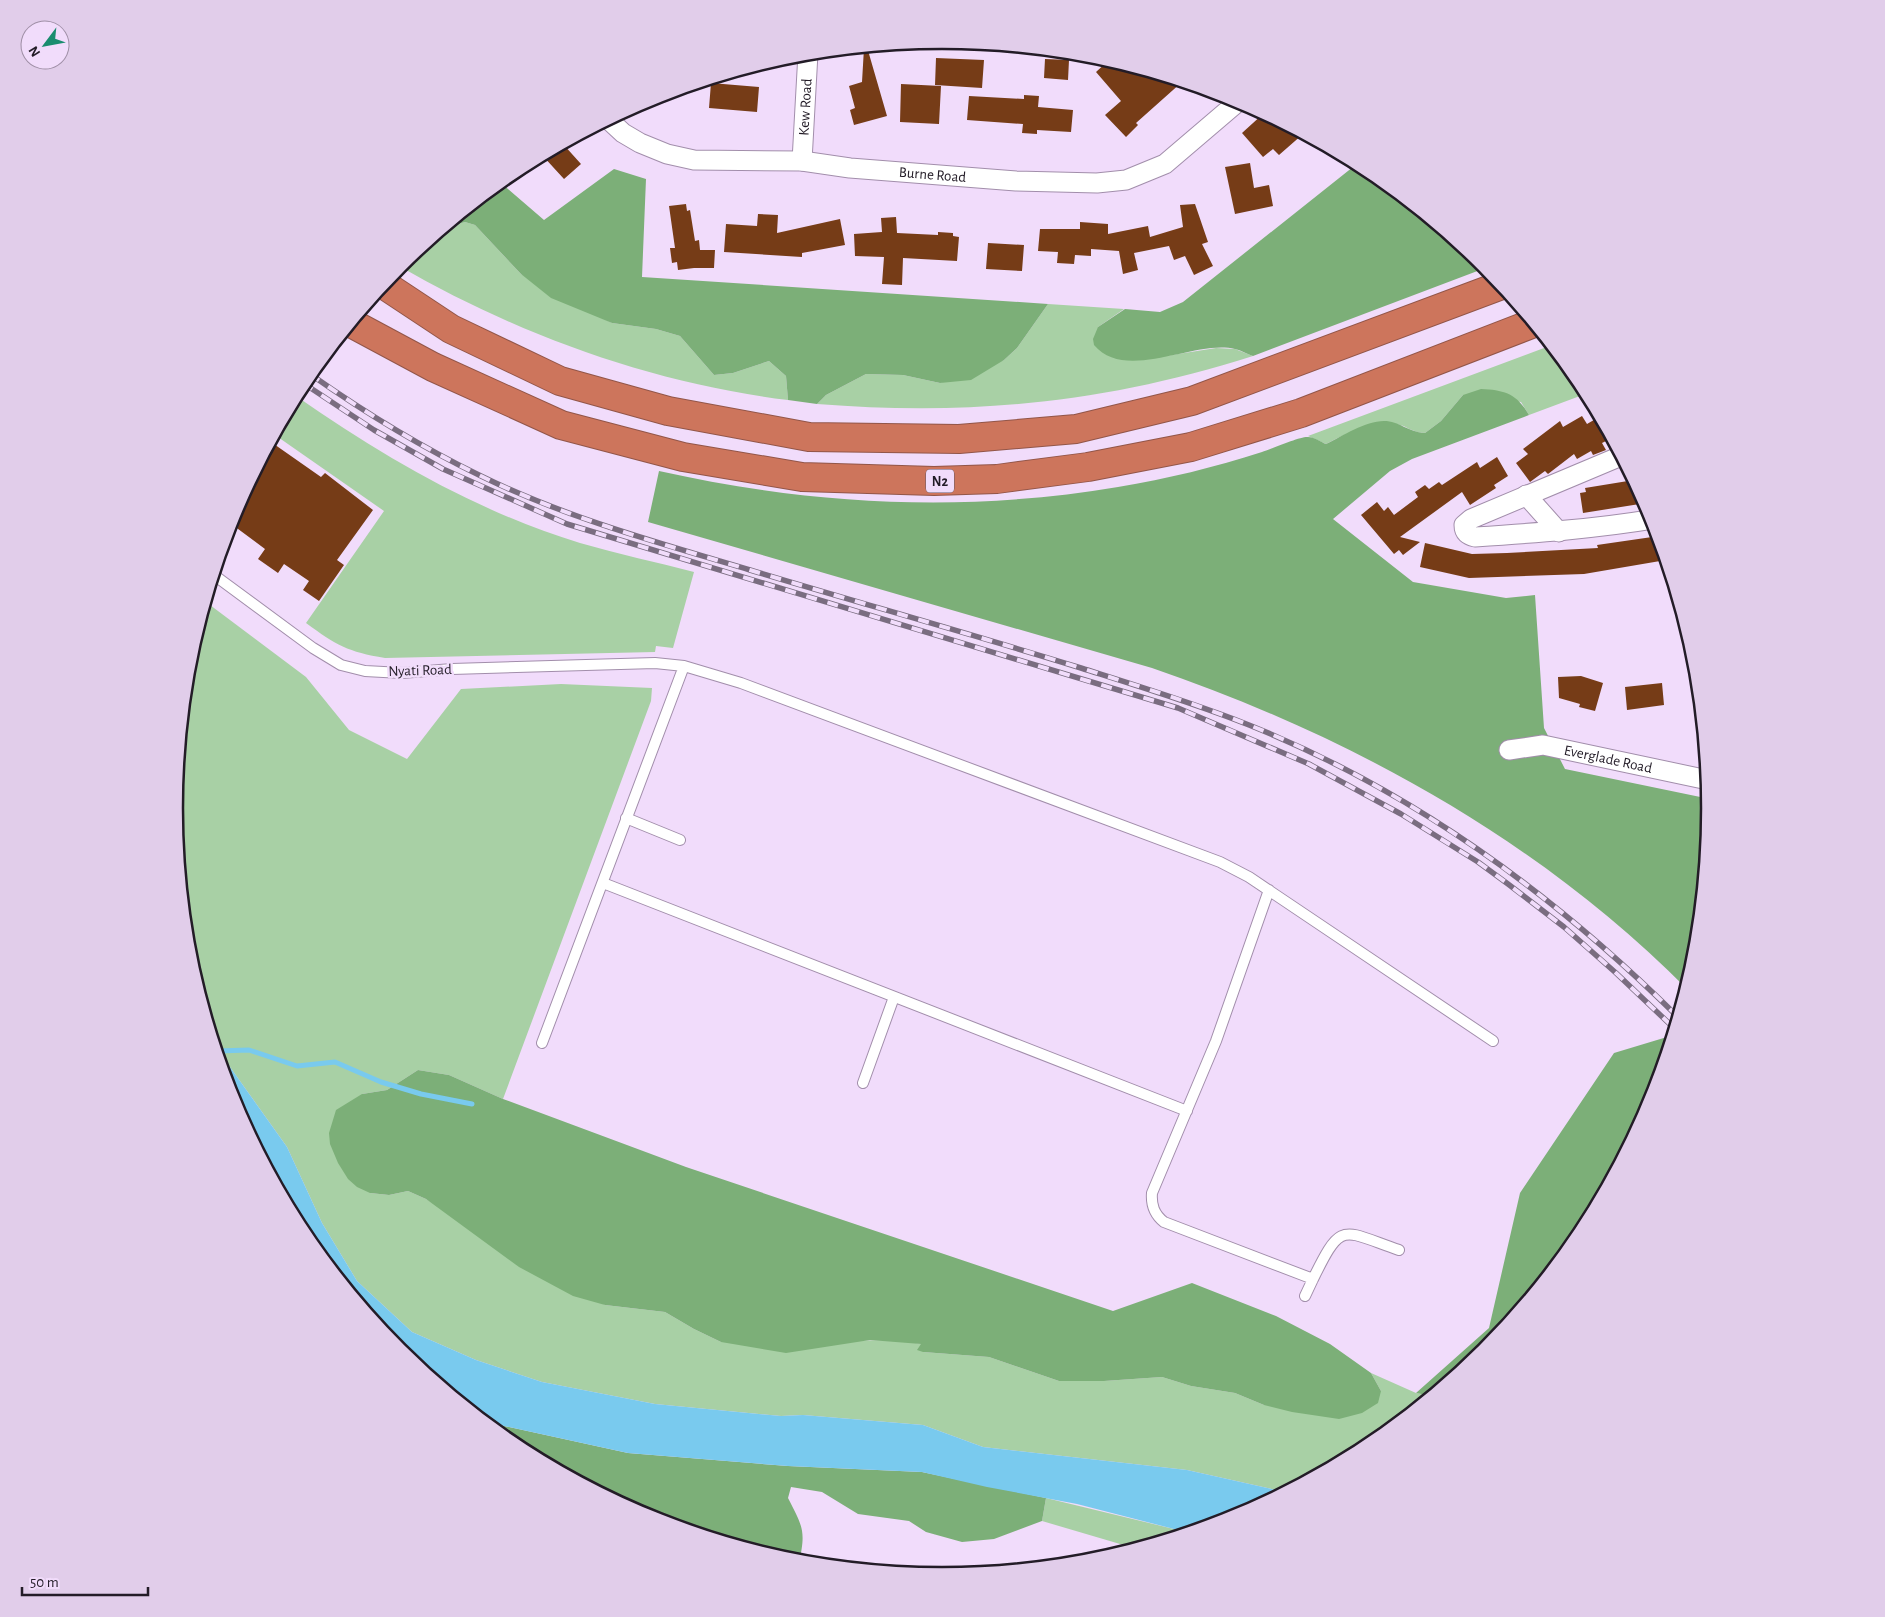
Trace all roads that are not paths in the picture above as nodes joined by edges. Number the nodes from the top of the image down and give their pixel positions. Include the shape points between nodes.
1 (808, 61) edge
2 (1232, 107) edge
3 (613, 124) edge
4 (802, 161) junction
5 (1495, 287) edge
6 (389, 288) edge
7 (1528, 325) edge
8 (356, 326) edge
9 (1616, 458) edge
10 (1526, 495) junction
11 (1645, 520) edge
12 (1559, 532) junction
13 (219, 579) edge
14 (684, 666) junction
15 (1509, 750) dead end
16 (1701, 779) edge
17 (626, 818) junction
18 (680, 840) dead end
19 (603, 883) junction
20 (1269, 890) junction
21 (894, 997) junction
22 (1492, 1041) dead end
23 (542, 1043) dead end
24 (863, 1083) dead end
25 (1187, 1111) junction
26 (1399, 1250) dead end
27 (1313, 1278) junction
28 (1305, 1296) dead end

1 - 4 street, Kew Road
2 - 4 street, Burne Road via 1165,164 1126,180 1097,183 1016,181 850,168
3 - 4 street, Burne Road via 640,143 694,160
5 - 6 highway via 1192,401 1076,429 959,439 809,437 668,411 560,381 452,329
7 - 8 highway, N2 via 1301,413 1190,447 1016,477 934,481 802,477 683,457 561,425 433,367
9 - 10 street
10 - 12 street
10 - 12 street via 1471,519 1464,525 1465,532 1475,537
11 - 12 street
13 - 14 lane, Nyati Road via 313,648 341,665 365,670 402,673 655,663
14 - 17 lane
14 - 20 lane, Nyati Road via 741,683 1220,862
15 - 16 street, Everglade Road via 1543,745
17 - 18 lane
17 - 19 lane
19 - 21 lane
19 - 23 lane
20 - 22 lane, Nyati Road
20 - 25 lane via 1216,1041
21 - 24 lane
21 - 25 lane
25 - 27 lane via 1152,1193 1157,1216 1164,1222
26 - 27 lane via 1353,1234 1343,1234 1329,1246
27 - 28 lane

